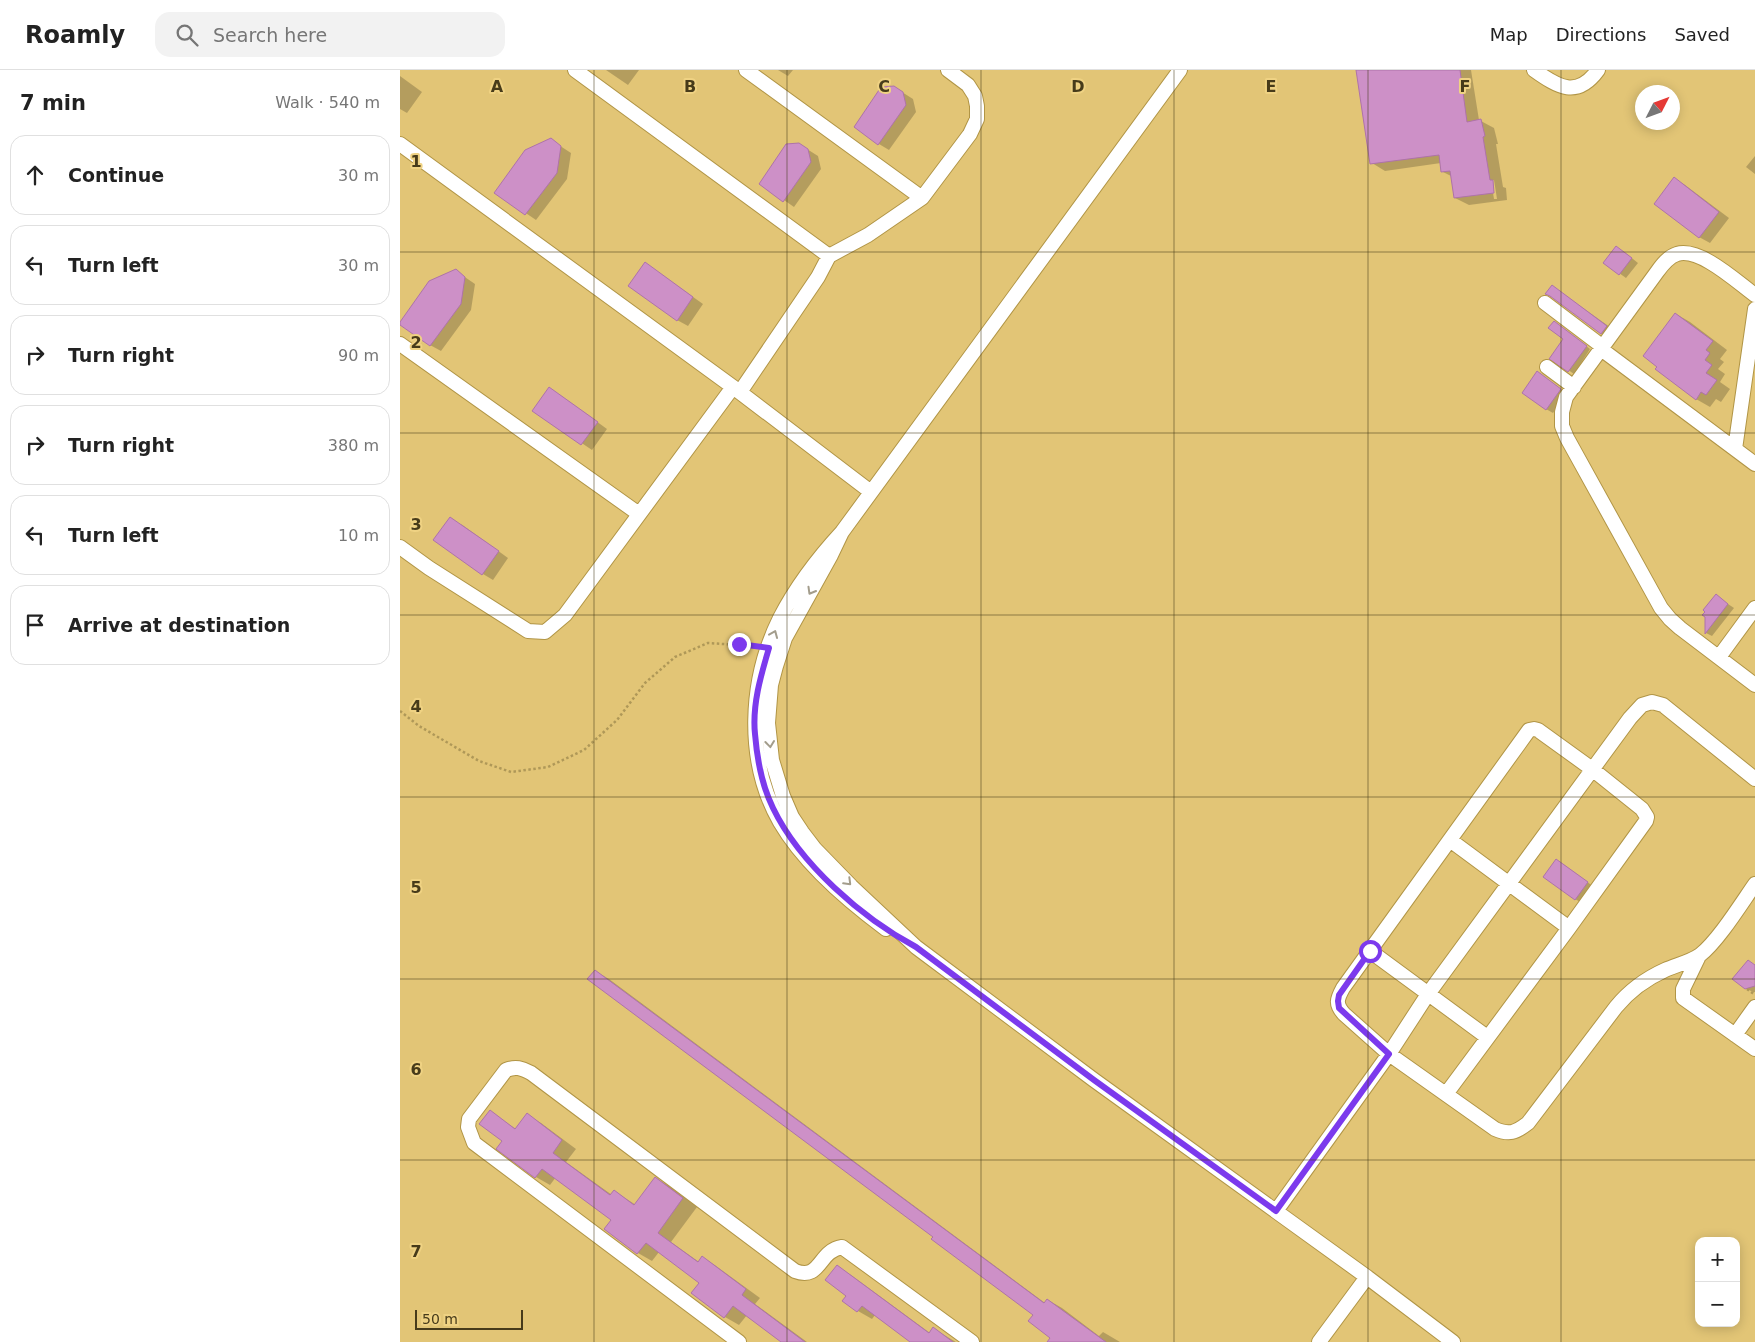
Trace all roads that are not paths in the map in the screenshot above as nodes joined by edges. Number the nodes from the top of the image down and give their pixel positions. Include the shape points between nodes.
1 (575, 70) edge
2 (746, 70) edge
3 (948, 70) edge
4 (1180, 70) edge
5 (1534, 70) edge
6 (1598, 70) edge
7 (400, 144) edge
8 (922, 198) junction
9 (829, 256) junction
10 (1755, 295) edge
11 (1545, 303) dead end
12 (1755, 309) edge
13 (400, 344) edge
14 (1602, 348) junction
15 (1547, 367) dead end
16 (1574, 387) junction
17 (1750, 388) edge
18 (737, 389) junction
19 (1735, 449) junction
20 (1755, 464) edge
21 (871, 492) junction
22 (640, 514) junction
23 (842, 532) junction
24 (400, 547) edge
25 (1755, 608) edge
26 (1719, 657) junction
27 (1755, 684) edge
28 (1592, 769) junction
29 (1755, 780) edge
30 (1450, 840) junction
31 (1509, 884) junction
32 (1755, 884) edge
33 (1569, 928) junction
34 (916, 947) junction
35 (1370, 951) junction
36 (1699, 956) junction
37 (1428, 994) junction
38 (1755, 1007) edge
39 (1735, 1035) junction
40 (1487, 1037) junction
41 (1755, 1049) edge
42 (1389, 1054) junction
43 (1446, 1094) junction
44 (1276, 1211) junction
45 (1367, 1277) junction
46 (740, 1342) edge
47 (972, 1342) edge
48 (1319, 1342) edge
49 (1453, 1342) edge

1 - 9 street
2 - 8 street
3 - 8 street via 968,85 975,96 977,119 970,134
4 - 21 street
5 - 6 street via 1552,82 1570,88 1581,86
7 - 18 street
8 - 9 street via 868,235
9 - 18 street via 818,277
10 - 14 street via 1701,257 1690,253 1677,254 1660,268
11 - 14 street
12 - 17 street
13 - 22 street
14 - 16 street
14 - 19 street
15 - 16 street
16 - 26 street via 1566,397 1562,426 1574,453 1661,608 1680,628
17 - 19 street
18 - 21 street
18 - 22 street
19 - 20 street
21 - 23 street
22 - 24 street via 565,615 545,632 528,631
23 -> 34 street via 789,630 776,666 768,723 772,760 783,796 802,832 851,886
34 -> 23 street via 878,923 827,880 781,824 762,772 755,732 758,693 769,648 780,618 794,595 818,559
25 - 26 street
26 - 27 street
28 - 29 street via 1636,711 1652,702 1672,710
28 - 30 street via 1538,730 1529,730
28 - 31 street
28 - 33 street via 1642,809 1647,817
30 - 31 street
30 - 35 street
31 - 33 street
31 - 37 street
32 - 36 street
33 - 40 street
34 - 44 street
35 - 37 street
35 - 42 street via 1339,995 1339,1008
36 - 39 street via 1682,989 1683,998
36 - 43 street via 1640,983 1627,994 1534,1116 1513,1133 1495,1128
37 - 40 street
37 - 42 street
38 - 39 street
39 - 41 street
40 - 43 street
42 - 43 street
42 - 44 street
44 - 45 street
45 - 48 street
45 - 49 street
46 - 47 street via 479,1148 468,1127 469,1119 506,1070 520,1068 531,1074 795,1271 803,1274 814,1271 828,1252 842,1247

